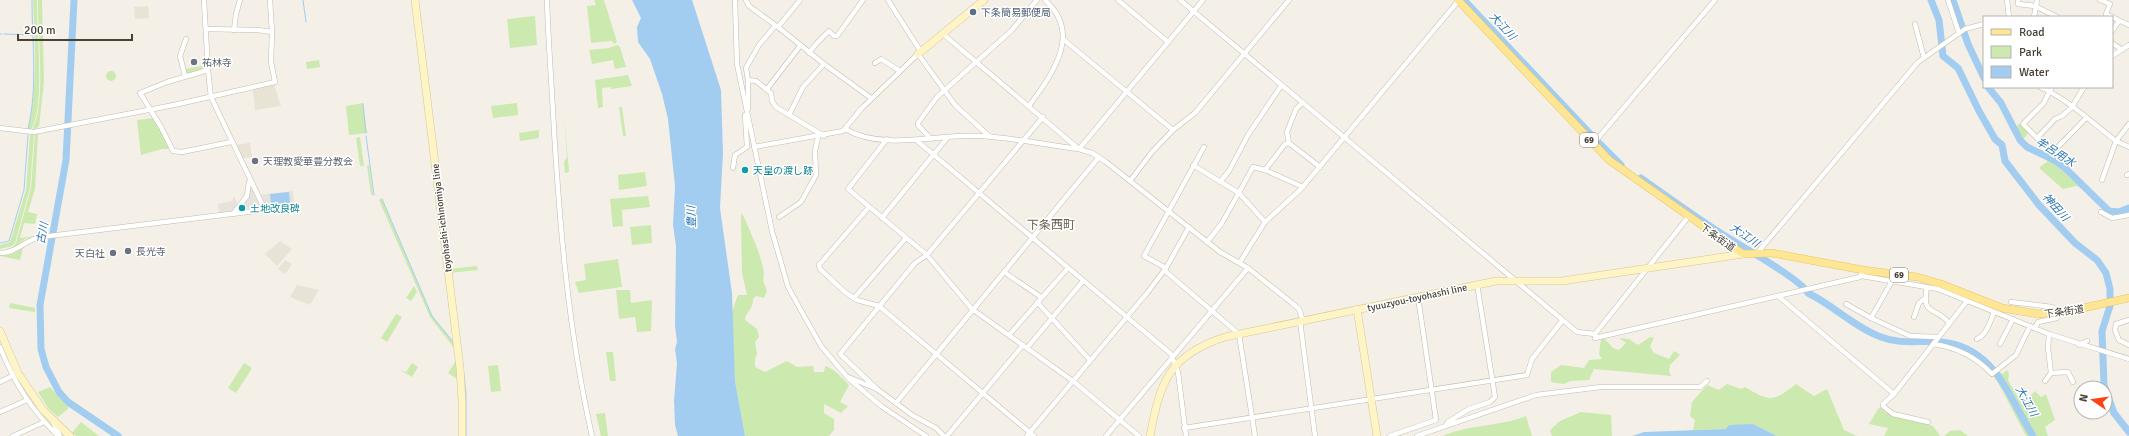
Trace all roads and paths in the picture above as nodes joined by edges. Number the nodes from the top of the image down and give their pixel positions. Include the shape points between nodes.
1 (204, 0) edge
2 (240, 0) edge
3 (270, 0) edge
4 (415, 0) edge
5 (547, 0) edge
6 (735, 0) edge
7 (746, 0) edge
8 (800, 0) edge
9 (863, 0) edge
10 (888, 0) edge
11 (984, 0) edge
12 (1037, 0) edge
13 (1045, 0) edge
14 (1118, 0) edge
15 (1180, 0) edge
16 (1203, 0) edge
17 (1289, 0) edge
18 (1458, 0) edge
19 (1715, 0) edge
20 (1948, 0) edge
21 (2007, 0) edge
22 (2018, 0) edge
23 (2036, 0) edge
24 (2100, 0) edge
25 (2111, 2) edge
26 (2035, 6) junction
27 (1194, 12) junction
28 (2009, 16) edge
29 (2034, 16) edge
30 (2055, 16) edge
31 (2110, 16) edge
32 (2113, 18) edge
33 (2119, 21) junction
34 (1915, 24) dead end
35 (1983, 24) edge
36 (2129, 25) edge
37 (776, 27) junction
38 (206, 29) junction
39 (234, 30) junction
40 (2113, 30) edge
41 (272, 32) junction
42 (1960, 33) junction
43 (943, 34) junction
44 (186, 39) dead end
45 (1064, 40) junction
46 (1168, 42) junction
47 (2113, 44) edge
48 (2129, 45) edge
49 (800, 46) junction
50 (2122, 50) junction
51 (809, 53) junction
52 (919, 53) junction
53 (1244, 54) junction
54 (2113, 55) edge
55 (1925, 57) junction
56 (875, 63) dead end
57 (976, 63) junction
58 (824, 64) junction
59 (208, 70) junction
60 (900, 71) junction
61 (185, 76) junction
62 (748, 80) junction
63 (1281, 86) junction
64 (2083, 88) edge
65 (767, 89) junction
66 (2051, 89) edge
67 (944, 90) junction
68 (1127, 91) junction
69 (211, 97) junction
70 (871, 98) junction
71 (1302, 103) junction
72 (1029, 106) junction
73 (2072, 107) junction
74 (150, 110) junction
75 (746, 110) junction
76 (790, 115) junction
77 (1043, 117) junction
78 (2086, 118) junction
79 (2129, 124) edge
80 (0, 128) edge
81 (845, 129) junction
82 (1173, 130) junction
83 (2127, 131) edge
84 (824, 136) junction
85 (818, 137) junction
86 (990, 137) junction
87 (947, 138) junction
88 (1344, 138) junction
89 (2037, 138) junction
90 (887, 139) junction
91 (931, 139) junction
92 (916, 140) junction
93 (1022, 141) junction
94 (2116, 141) junction
95 (231, 142) junction
96 (1595, 142) junction
97 (1289, 143) junction
98 (754, 147) junction
99 (1204, 147) dead end
100 (2129, 148) edge
101 (1079, 149) junction
102 (934, 156) junction
103 (1099, 157) junction
104 (1193, 165) junction
105 (1320, 167) junction
106 (733, 168) dead end
107 (1265, 170) junction
108 (249, 178) junction
109 (2102, 180) dead end
110 (1130, 181) junction
111 (1220, 182) junction
112 (1303, 187) junction
113 (1238, 193) junction
114 (978, 194) junction
115 (296, 206) dead end
116 (869, 207) junction
117 (265, 210) junction
118 (1168, 211) junction
119 (2101, 212) dead end
120 (233, 214) junction
121 (2129, 215) edge
122 (1689, 216) junction
123 (779, 217) dead end
124 (882, 218) junction
125 (1265, 222) junction
126 (1189, 227) junction
127 (906, 238) junction
128 (1032, 238) junction
129 (1207, 242) junction
130 (1757, 252) junction
131 (0, 253) edge
132 (1745, 254) junction
133 (927, 255) junction
134 (1240, 262) junction
135 (1068, 268) junction
136 (1248, 268) junction
137 (1165, 269) junction
138 (1647, 269) junction
139 (1004, 272) junction
140 (1863, 273) junction
141 (1890, 278) junction
142 (1514, 280) junction
143 (1083, 281) junction
144 (1477, 284) junction
145 (1927, 287) junction
146 (1778, 296) junction
147 (1041, 297) junction
148 (1418, 297) junction
149 (854, 298) junction
150 (2129, 298) edge
151 (1924, 299) junction
152 (1967, 301) junction
153 (1037, 302) junction
154 (2011, 302) dead end
155 (1846, 304) dead end
156 (1986, 305) junction
157 (879, 306) junction
158 (972, 309) junction
159 (1211, 309) junction
160 (1357, 309) junction
161 (1994, 312) junction
162 (1051, 317) junction
163 (1127, 317) junction
164 (1914, 317) dead end
165 (1871, 318) junction
166 (2013, 319) junction
167 (2129, 320) edge
168 (1301, 321) junction
169 (1562, 321) junction
170 (1950, 323) junction
171 (2032, 327) junction
172 (0, 331) edge
173 (1239, 334) junction
174 (1595, 334) junction
175 (2049, 334) junction
176 (1009, 335) junction
177 (1938, 337) junction
178 (1977, 339) dead end
179 (2088, 341) dead end
180 (1933, 344) junction
181 (2000, 344) dead end
182 (2080, 345) junction
183 (2129, 345) edge
184 (1024, 346) junction
185 (1, 350) edge
186 (936, 353) junction
187 (1172, 357) junction
188 (2129, 359) edge
189 (1090, 360) junction
190 (1176, 365) junction
191 (2051, 373) junction
192 (12, 376) junction
193 (846, 376) junction
194 (1073, 381) junction
195 (1493, 381) junction
196 (1707, 381) dead end
197 (2045, 381) dead end
198 (0, 382) edge
199 (2073, 382) dead end
200 (877, 389) junction
201 (1431, 390) junction
202 (982, 392) junction
203 (1894, 394) junction
204 (1372, 399) junction
205 (27, 400) junction
206 (896, 403) junction
207 (1312, 408) junction
208 (0, 412) edge
209 (1252, 417) junction
210 (52, 420) junction
211 (1120, 420) junction
212 (44, 422) junction
213 (1928, 422) dead end
214 (1446, 425) junction
215 (1184, 428) junction
216 (1029, 434) edge
217 (13, 436) edge
218 (59, 436) edge
219 (70, 436) edge
220 (462, 436) edge
221 (592, 436) edge
222 (926, 436) edge
223 (945, 436) edge
224 (1034, 436) edge
225 (1106, 436) edge
226 (1139, 436) edge
227 (1150, 436) edge
228 (1186, 436) edge
229 (1255, 436) edge
230 (1315, 436) edge
231 (1378, 436) edge
232 (1390, 436) edge
233 (1417, 436) edge

1 - 38 street
2 - 39 street
3 - 41 street
4 - 220 main road, toyohashi-ichinomiya line via 460,368
5 - 221 street via 562,238 575,344
6 - 75 street via 737,64
7 - 37 street via 749,6
8 - 37 street
9 - 51 street via 837,36 829,31
10 - 52 street
11 - 43 main road
12 - 57 street via 1011,31
13 - 45 street via 1060,22
14 - 46 street
15 - 27 street
16 - 27 street
17 - 53 street
18 - 88 street
18 - 96 main road, 下条街道 / 69
19 - 96 street
20 - 42 street
21 - 28 street
22 - 26 street via 2018,4
23 - 26 street
24 - 25 street
25 - 31 street via 2106,14
26 - 29 street
26 - 30 street
27 - 46 street
27 - 53 street
32 - 33 street
33 - 36 street
33 - 40 street
34 - 55 street
35 - 42 street
37 - 49 street
37 - 62 street via 759,45 747,64
38 - 39 street
38 - 59 street
39 - 41 street
41 - 69 street via 271,62 275,82
42 - 55 street
43 - 52 main road
43 - 57 street
44 - 61 street via 180,56
45 - 68 street
45 - 72 street via 1050,74
46 - 68 street
47 - 50 street
48 - 50 street
49 - 51 street
49 - 65 street
50 - 54 street
51 - 58 street
52 - 60 street
52 - 67 street
53 - 63 street
53 - 82 street via 1191,118
55 - 130 street via 1908,72
56 - 60 street via 881,59
57 - 67 street
57 - 72 street
58 - 70 street
58 - 76 street via 802,87
59 - 61 street
59 - 69 street
60 - 70 street
61 - 74 street via 140,93
62 - 65 street via 756,81
62 - 75 street
63 - 71 street
63 - 111 street
64 - 73 street
65 - 76 street via 774,104
66 - 73 street
66 - 89 street via 2043,104 2023,124
67 - 86 street via 955,105
67 - 91 street via 918,123
68 - 82 street
68 - 101 street
69 - 74 street
69 - 95 street
70 - 81 street
71 - 88 street
71 - 97 street via 1296,109 1287,132
72 - 77 street
73 - 78 street
73 - 89 street via 2055,119
74 - 80 street via 34,132
74 - 95 street via 173,152
75 - 98 street
75 - 106 street via 747,148 735,155
76 - 84 street
77 - 93 street
77 - 101 street
78 - 89 street via 2056,149
78 - 94 street
79 - 83 street
81 - 84 street via 840,133
81 - 90 street via 856,134
82 - 110 street
83 - 94 street
84 - 85 street
85 - 98 street
85 - 123 street via 815,151 816,176 801,202
86 - 87 street
86 - 93 street
87 - 91 street
87 - 102 street
88 - 105 street
88 - 142 street
90 - 92 street
90 - 116 street via 848,189
91 - 92 street
92 - 102 street
93 - 101 street
93 - 114 street
94 - 100 street
94 - 109 street
95 - 108 street
96 - 122 main road, 下条街道 / 69 via 1609,160
97 - 105 street
97 - 107 street
98 - 193 street via 772,231 788,287 821,346
99 - 104 street
101 - 103 street
102 - 114 street
102 - 124 street
103 - 110 street
103 - 128 street
104 - 111 street
104 - 118 street
105 - 112 street
107 - 112 street
107 - 113 street via 1253,168
108 - 117 street
108 - 120 street via 247,196
110 - 118 street
111 - 113 street
112 - 125 street
113 - 125 street
113 - 129 street via 1222,223
114 - 128 street
114 - 133 street
115 - 117 street
116 - 124 street
116 - 149 street via 819,266
117 - 120 street
118 - 126 street
118 - 137 street via 1144,256
119 - 121 street via 2112,218
120 - 131 street via 32,239 13,251
122 - 132 main road, 下条街道 / 69
122 - 138 street
124 - 127 street
125 - 134 street
126 - 129 street
126 - 137 street
127 - 133 street
127 - 149 street
128 - 135 street
128 - 139 street
129 - 134 street
130 - 132 main road, 下条街道 / 69
130 - 140 main road, 下条街道 / 69
132 - 138 main road, tyuuzyou-toyohashi line
133 - 157 street via 915,263
133 - 158 street
134 - 136 street
135 - 143 street
135 - 147 street
136 - 159 street
136 - 168 street via 1299,309
137 - 159 street
137 - 163 street
138 - 142 main road, tyuuzyou-toyohashi line via 1562,282
138 - 174 street
139 - 147 street
139 - 158 street
140 - 141 main road, 下条街道 / 69
140 - 146 street
141 - 145 street
141 - 156 main road, 下条街道 / 69 via 1934,281
141 - 165 street
142 - 144 main road, tyuuzyou-toyohashi line
142 - 169 street
143 - 162 street
143 - 163 street
144 - 148 main road, tyuuzyou-toyohashi line
144 - 195 street
145 - 151 street
145 - 152 street
146 - 174 street via 1595,338
146 - 203 street
147 - 153 street
148 - 160 main road, tyuuzyou-toyohashi line
148 - 201 street
149 - 157 street
150 - 156 main road, 下条街道 / 69, bridge via 2074,310 2038,314
151 - 164 street via 1919,303
151 - 170 street via 1932,311
152 - 156 street
152 - 170 street
153 - 162 street
153 - 176 street
154 - 171 street via 2052,307 2057,310 2057,318 2038,322
155 - 165 street
156 - 161 street
157 - 186 street
157 - 200 street via 840,354
158 - 176 street
158 - 186 street
159 - 173 street
159 - 187 street
160 - 168 main road, tyuuzyou-toyohashi line
160 - 204 main road
161 - 166 street
161 - 178 street via 1986,331
162 - 184 street
162 - 189 street
163 - 187 street
163 - 189 street
165 - 177 street via 1910,336
166 - 171 street
166 - 181 street
167 - 183 street via 2116,324 2114,328 2119,340
168 - 173 main road, tyuuzyou-toyohashi line
168 - 207 street
169 - 174 street via 1577,332
169 - 195 street via 1532,359 1527,375
170 - 177 street
171 - 175 street
171 - 180 street via 2016,355 1992,374 1982,364 1959,350
172 - 210 main road via 18,373
173 - 190 main road, tyuuzyou-toyohashi line via 1206,343
173 - 209 street
175 - 182 street
175 - 191 street
176 - 184 street
177 - 180 street
179 - 182 street
180 - 203 street
182 - 188 street
184 - 194 street
184 - 202 street
185 - 192 street
186 - 202 street
186 - 206 street
187 - 190 street
187 - 211 street
189 - 194 street
190 - 215 street
190 - 227 main road, tyuuzyou-toyohashi line via 1158,398
191 - 197 street
191 - 199 street via 2068,372
192 - 198 street
192 - 205 street
193 - 200 street
193 - 222 street via 881,406
194 - 211 street
194 - 216 street
195 - 201 street
195 - 214 street via 1494,399 1469,409
196 - 214 street via 1700,387 1601,387 1536,395
200 - 206 street
201 - 204 street
201 - 232 street via 1436,420
202 - 216 street
202 - 223 street
203 - 213 street via 1883,404 1887,410 1893,414
204 - 207 street
204 - 231 main road
205 - 208 street
205 - 212 street
206 - 223 street
207 - 209 street
207 - 230 street
209 - 215 street
209 - 229 street
210 - 218 street
210 - 219 main road
211 - 225 street
211 - 226 street
212 - 217 street
212 - 218 street
214 - 233 street
215 - 228 street
216 - 224 street

